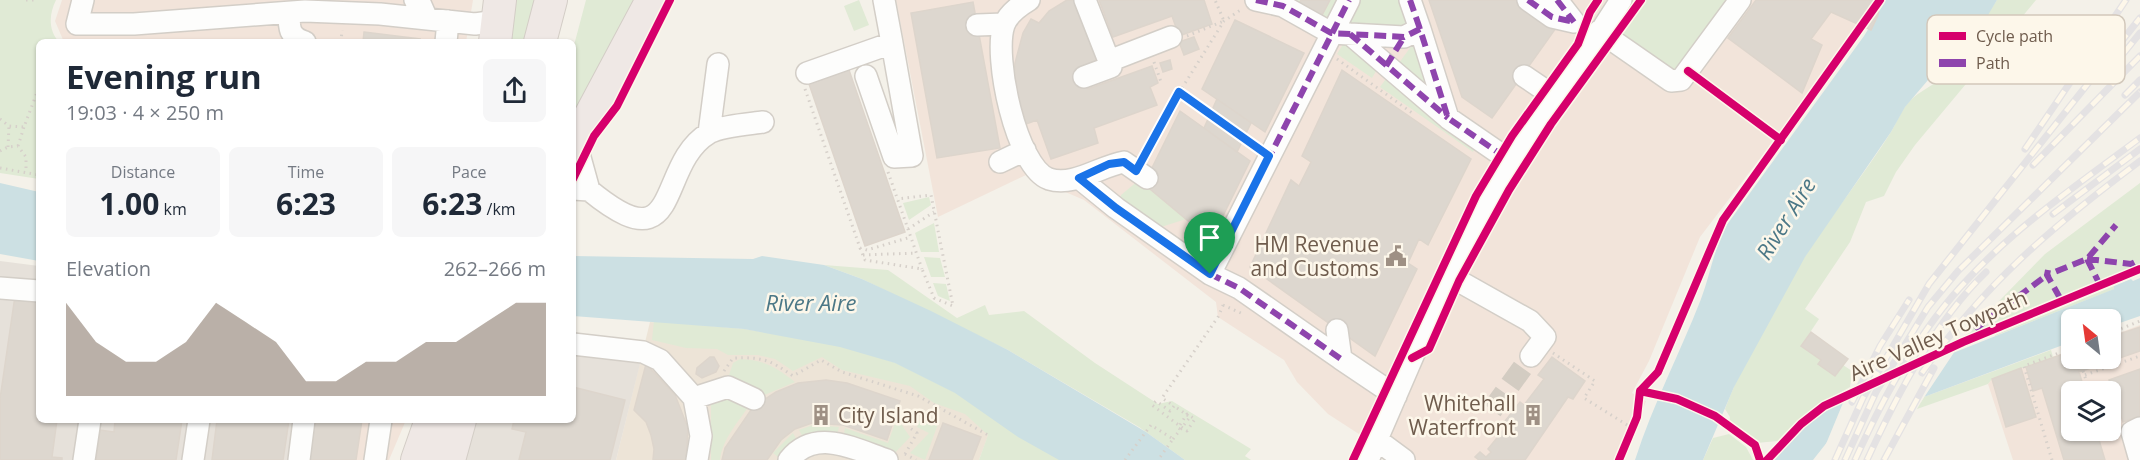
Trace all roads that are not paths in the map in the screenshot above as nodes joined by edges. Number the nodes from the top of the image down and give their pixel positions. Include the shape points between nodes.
1 (83, 0) edge
2 (415, 0) edge
3 (551, 0) edge
4 (573, 0) edge
5 (652, 0) edge
6 (884, 0) edge
7 (1029, 0) edge
8 (1086, 0) edge
9 (1349, 0) edge
10 (1410, 0) edge
11 (1528, 0) edge
12 (1557, 0) edge
13 (1621, 0) edge
14 (1740, 0) edge
15 (1252, 3) edge
16 (325, 6) edge
17 (287, 13) junction
18 (427, 19) junction
19 (448, 21) junction
20 (497, 21) edge
21 (1004, 24) junction
22 (977, 25) dead end
23 (1599, 31) junction
24 (76, 33) edge
25 (1412, 33) junction
26 (1341, 34) junction
27 (1171, 37) road end
28 (280, 39) edge
29 (298, 39) edge
30 (446, 39) edge
31 (541, 39) edge
32 (563, 39) edge
33 (892, 44) junction
34 (1109, 61) junction
35 (718, 64) dead end
36 (1386, 66) junction
37 (807, 73) road end
38 (866, 76) dead end
39 (1524, 76) dead end
40 (1084, 77) dead end
41 (1555, 98) junction
42 (1448, 118) junction
43 (763, 122) dead end
44 (709, 133) junction
45 (576, 141) edge
46 (1025, 150) junction
47 (1496, 151) dead end
48 (576, 158) edge
49 (1000, 162) dead end
50 (1142, 175) road end
51 (1079, 178) junction
52 (581, 189) edge
53 (1210, 274) junction
54 (1448, 275) junction
55 (0, 288) edge
56 (36, 291) edge
57 (1337, 330) dead end
58 (576, 344) edge
59 (1536, 350) tunnel mouth
60 (1341, 360) junction
61 (1396, 396) junction
62 (694, 398) junction
63 (754, 399) dead end
64 (90, 423) edge
65 (199, 423) edge
66 (304, 423) edge
67 (381, 423) edge
68 (430, 423) edge
69 (459, 423) edge
70 (2140, 428) edge
71 (1377, 440) junction
72 (896, 457) edge
73 (84, 460) edge
74 (193, 460) edge
75 (298, 460) edge
76 (375, 460) edge
77 (417, 460) edge
78 (449, 460) edge
79 (697, 460) edge
80 (789, 460) edge
81 (1368, 460) edge
82 (1404, 460) edge
83 (2140, 460) edge

1 - 24 street
2 - 18 street
3 - 31 highway
4 - 32 highway
5 - 45 highway
6 - 33 street
7 - 21 street
8 - 34 street
9 - 26 street
10 - 25 street
11 - 12 street via 1552,17 1574,22
13 - 23 street
14 - 23 street via 1681,80 1671,81
15 - 26 street via 1283,6
16 - 17 street
16 - 18 street
17 - 24 street via 134,24
17 - 28 street
17 - 29 street via 289,29
18 - 19 street
19 - 20 street
19 - 30 street
21 - 22 street
21 - 46 street via 1000,51 1003,88
23 - 41 street
25 - 26 street
25 - 36 street
25 - 42 street
26 - 36 street
26 - 53 street via 1269,156
27 - 34 street
33 - 37 street
33 - 38 street via 912,156 894,157
34 - 40 street via 1111,67
35 - 44 street
36 - 42 street
39 - 41 street
41 - 54 street via 1486,202
42 - 47 street
43 - 44 street
44 - 52 street via 686,156 661,212 651,218 632,216
46 - 49 street
46 - 51 street via 1036,172 1061,180
48 - 52 street
50 - 51 street via 1124,162 1109,164
51 - 53 street
53 - 60 street via 1239,288
54 - 59 street via 1530,321 1545,337
54 - 61 street
55 - 56 street
57 - 60 street
58 - 62 street via 642,352 660,360
60 - 61 street
61 - 71 street
62 - 63 street via 728,387
62 - 79 street via 701,436
64 - 73 street
65 - 74 street
66 - 75 street
67 - 76 street
68 - 77 highway
69 - 78 highway
70 - 83 street via 2132,432
71 - 81 street
71 - 82 street
72 - 80 street via 820,441

